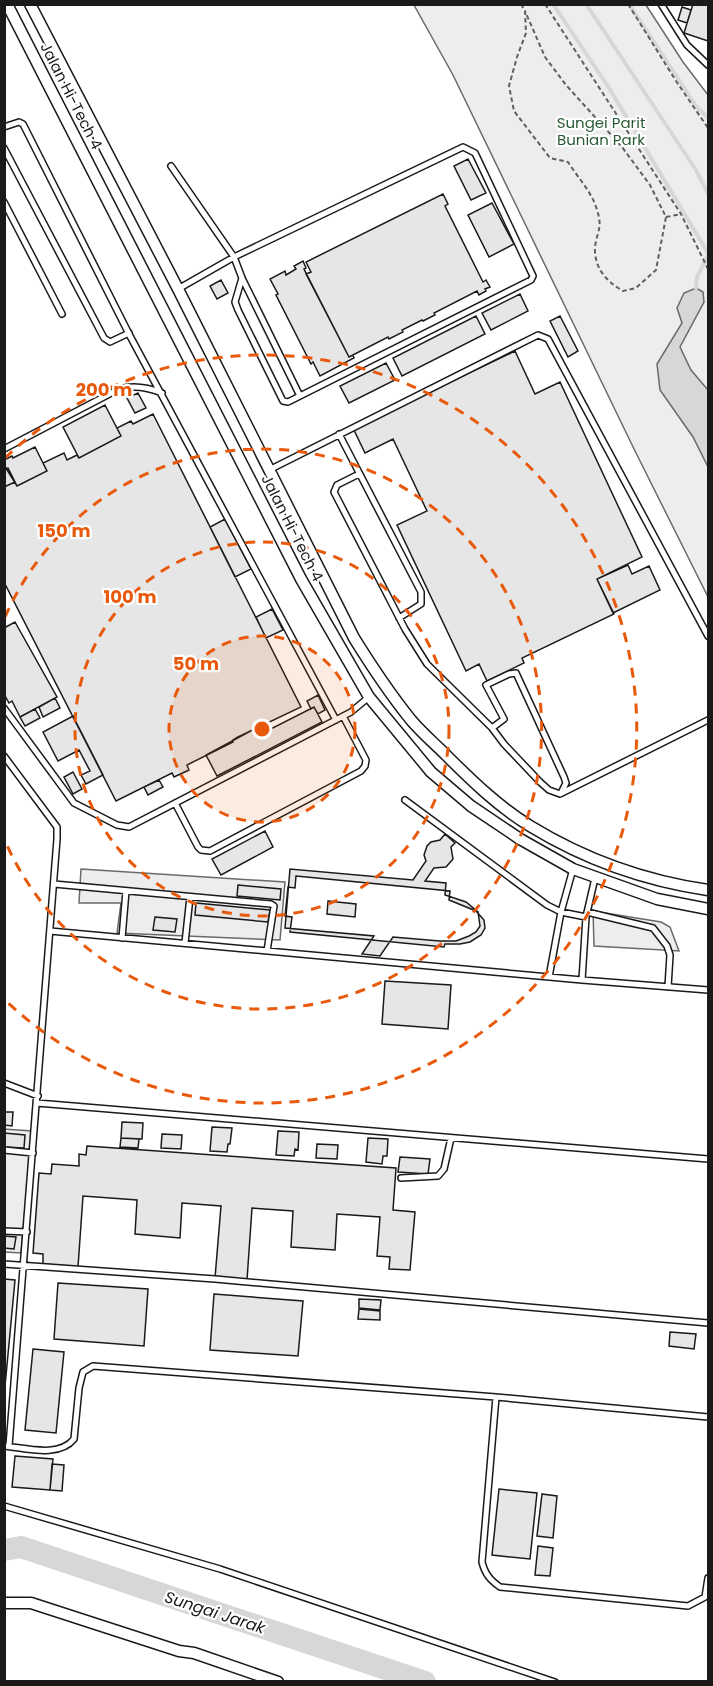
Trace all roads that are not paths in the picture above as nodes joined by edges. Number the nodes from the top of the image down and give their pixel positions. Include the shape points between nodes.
1 (7, 4) edge
2 (30, 4) edge
3 (661, 4) edge
4 (708, 65) edge
5 (4, 127) edge
6 (4, 148) edge
7 (171, 166) dead end
8 (4, 202) edge
9 (234, 257) junction
10 (242, 278) junction
11 (178, 289) junction
12 (63, 315) dead end
13 (129, 333) junction
14 (162, 393) junction
15 (300, 396) junction
16 (339, 434) junction
17 (4, 449) edge
18 (268, 470) junction
19 (359, 474) junction
20 (399, 618) junction
21 (708, 636) edge
22 (369, 697) junction
23 (4, 708) edge
24 (343, 716) junction
25 (336, 720) junction
26 (708, 720) edge
27 (492, 728) junction
28 (4, 756) edge
29 (560, 794) junction
30 (405, 800) dead end
31 (175, 803) junction
32 (573, 869) junction
33 (595, 878) junction
34 (54, 885) junction
35 (708, 890) edge
36 (126, 891) junction
37 (190, 897) junction
38 (708, 909) edge
39 (561, 912) junction
40 (586, 914) junction
41 (50, 931) junction
42 (122, 938) junction
43 (185, 944) junction
44 (267, 951) junction
45 (549, 977) junction
46 (582, 980) junction
47 (668, 987) junction
48 (708, 990) edge
49 (4, 1083) edge
50 (38, 1096) junction
51 (37, 1103) junction
52 (451, 1138) junction
53 (4, 1150) edge
54 (33, 1153) junction
55 (708, 1159) edge
56 (401, 1178) dead end
57 (4, 1231) edge
58 (27, 1232) junction
59 (4, 1264) edge
60 (24, 1266) junction
61 (708, 1323) edge
62 (496, 1397) junction
63 (708, 1417) edge
64 (7, 1446) edge
65 (4, 1506) edge
66 (708, 1578) edge
67 (4, 1603) edge
68 (278, 1682) edge
69 (555, 1682) edge

1 - 22 street, Jalan Hi-Tech 4 via 301,579
2 - 11 street, Jalan Hi-Tech 4
3 - 4 lane via 687,45
5 - 13 lane via 23,124
6 - 13 lane via 104,338 110,342
7 - 9 lane
8 - 12 lane
9 - 10 lane
9 - 11 lane
9 - 15 lane via 457,148 475,153 533,276 531,280
10 - 15 lane
10 - 15 lane via 235,302 253,340 283,401
11 - 18 street, Jalan Hi-Tech 4
13 - 14 lane
14 - 17 lane via 130,386 119,389
14 - 25 lane
16 - 18 lane
16 - 19 lane
16 - 21 lane via 538,335 543,336
18 - 35 street, Jalan Hi-Tech 4 via 354,638 380,680 413,722 480,788 529,825 582,853 676,886
19 - 20 lane via 421,592 421,604
19 - 20 lane via 337,485 334,492
20 - 27 lane via 427,664
22 - 24 lane
22 - 32 street, Jalan Hi-Tech 4 via 431,772 471,806
23 - 31 lane via 75,803 117,825 129,827
24 - 25 lane
24 - 31 lane via 366,759 361,771 210,851 198,847
25 - 31 lane
26 - 29 lane
27 - 29 lane via 540,782
27 - 29 lane via 504,719 486,684 516,673 564,777 566,783
28 - 34 lane via 57,827
30 - 39 lane
32 - 33 street, Jalan Hi-Tech 4
32 - 39 lane
33 - 38 street, Jalan Hi-Tech 4 via 657,899
33 - 40 lane
34 - 36 lane
34 - 41 lane
36 - 37 lane
36 - 42 lane
37 - 43 lane
37 - 44 lane via 273,905
39 - 40 lane
39 - 45 lane
40 - 46 lane
40 - 47 lane via 653,928 670,955
41 - 42 lane
41 - 50 lane
42 - 43 lane
43 - 44 lane
44 - 45 lane
45 - 46 lane
46 - 47 lane
47 - 48 lane
49 - 50 lane
50 - 51 lane
51 - 52 lane
51 - 54 lane
52 - 55 lane
52 - 56 lane via 444,1169 438,1176
53 - 54 lane
54 - 58 lane
57 - 58 lane
58 - 60 lane
59 - 60 lane
60 - 61 lane
60 - 64 lane
62 - 63 lane
62 - 64 lane via 93,1366 83,1372 71,1443 56,1450
62 - 66 lane via 482,1562 490,1580 500,1587 688,1606 705,1598
65 - 69 lane via 220,1569
67 - 68 street via 31,1603

